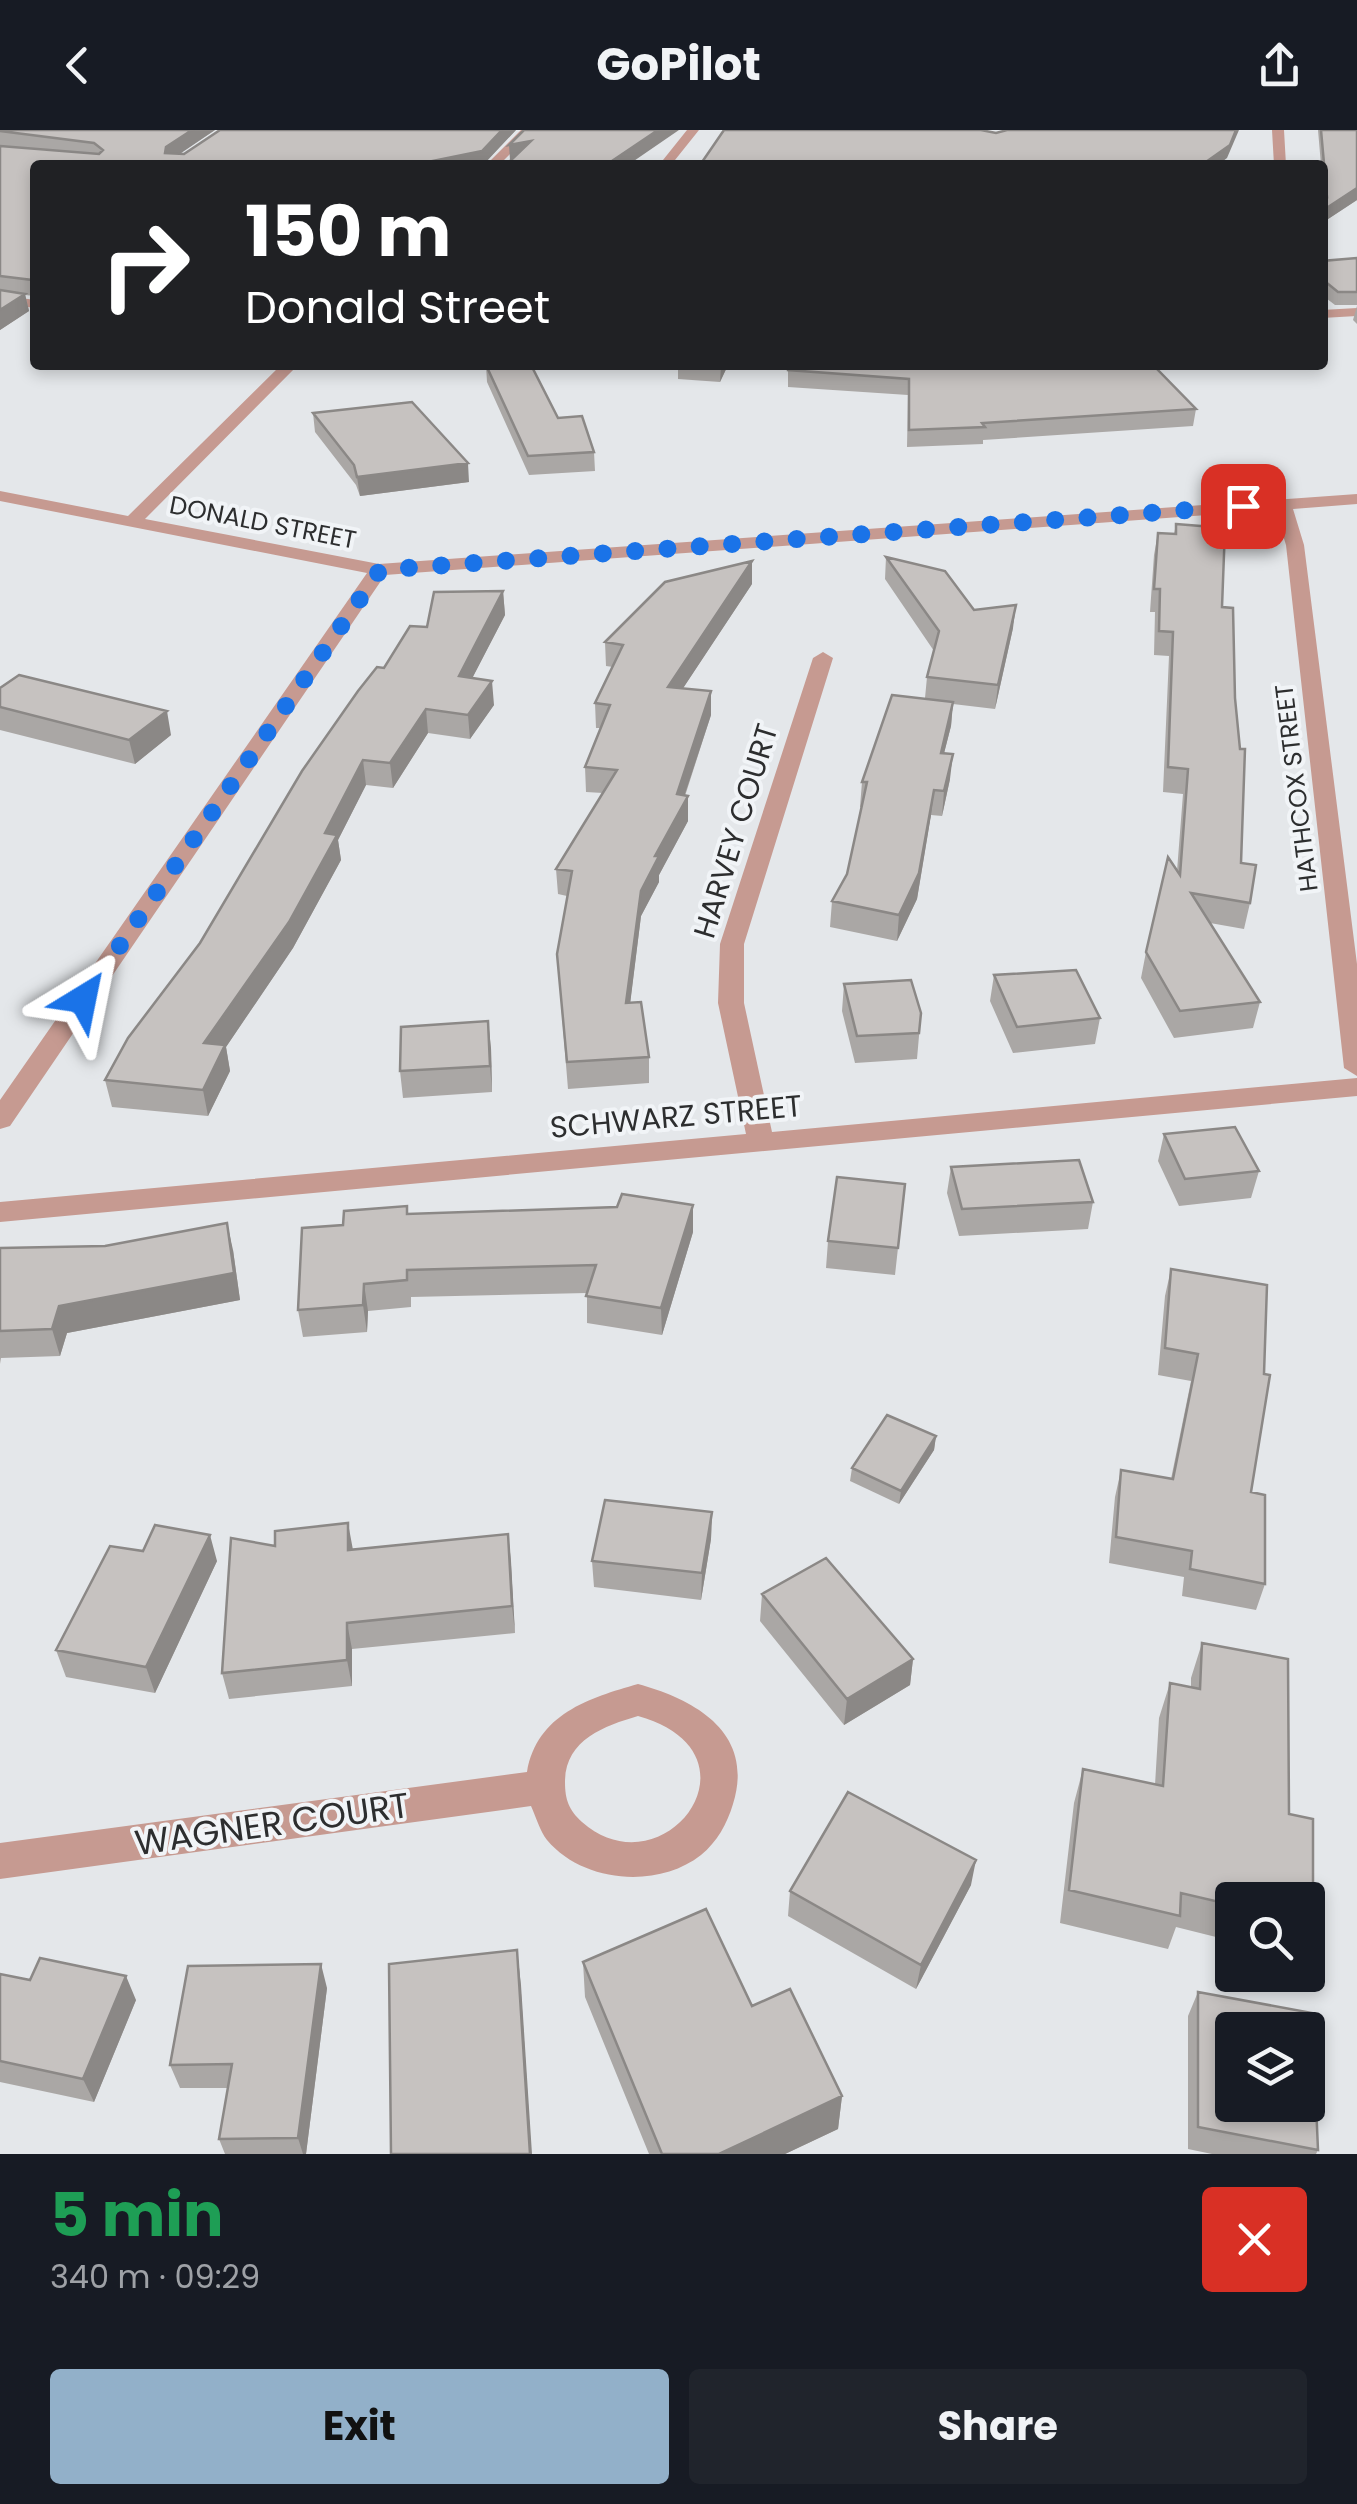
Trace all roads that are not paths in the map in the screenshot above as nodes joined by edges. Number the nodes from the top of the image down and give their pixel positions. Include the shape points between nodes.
1 (528, 130) edge
2 (693, 130) edge
3 (1278, 130) edge
4 (497, 160) edge
5 (669, 160) edge
6 (1280, 160) edge
7 (0, 299) edge
8 (30, 303) edge
9 (1357, 312) edge
10 (1328, 314) edge
11 (285, 370) edge
12 (0, 496) edge
13 (1357, 498) edge
14 (1282, 503) junction
15 (132, 522) junction
16 (380, 570) junction
17 (822, 658) dead end
18 (1357, 1068) edge
19 (1357, 1086) edge
20 (0, 1120) edge
21 (761, 1142) junction
22 (0, 1212) edge
23 (544, 1787) junction
24 (0, 1861) edge

1 - 4 street
2 - 5 street
3 - 6 street
7 - 8 street
9 - 10 street
11 - 15 street
12 - 15 street, DONALD STREET
13 - 14 street, DONALD STREET
14 - 16 street, DONALD STREET
14 - 18 street, HATHCOX STREET via 1295,545
15 - 16 street, DONALD STREET
16 - 20 street
17 - 21 street, HARVEY COURT via 732,944 731,1003
19 - 21 street, SCHWARZ STREET
21 - 22 street, SCHWARZ STREET
23 - 23 street via 550,1812 575,1842 612,1860 640,1861 692,1840 719,1795 719,1767 710,1741 692,1720 638,1700 582,1715 560,1734
23 - 24 street, WAGNER COURT

